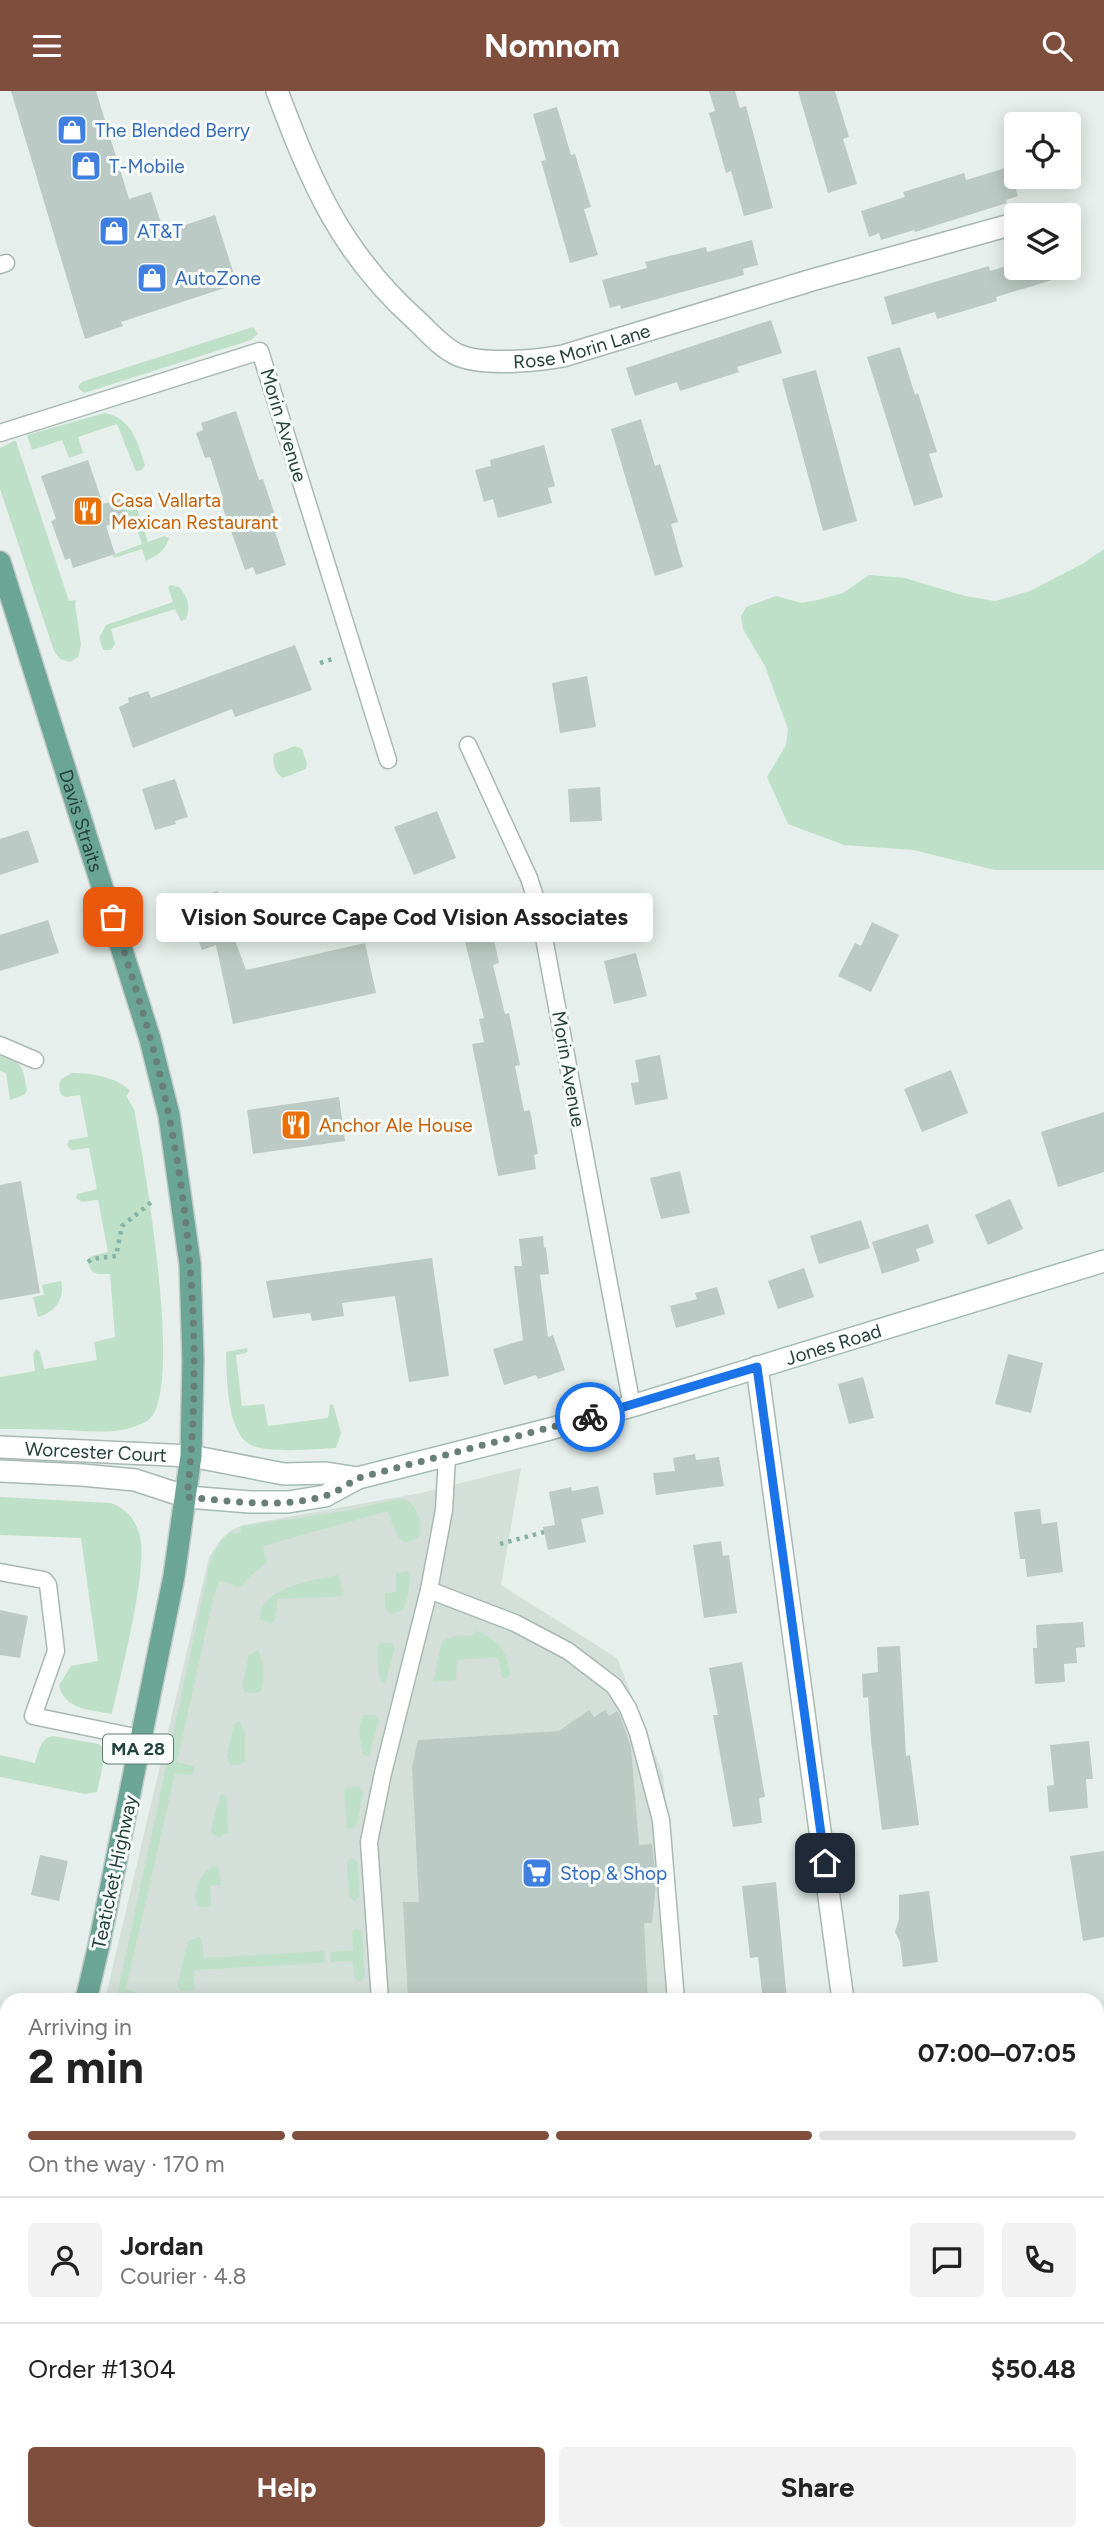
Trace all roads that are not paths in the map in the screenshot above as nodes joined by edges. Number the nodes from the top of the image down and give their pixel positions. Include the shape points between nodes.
1 (277, 91) edge
2 (1004, 227) edge
3 (0, 433) edge
4 (0, 562) edge
5 (468, 745) dead end
6 (388, 760) dead end
7 (0, 1045) edge
8 (35, 1060) dead end
9 (1104, 1261) edge
10 (757, 1367) junction
11 (632, 1406) junction
12 (0, 1447) edge
13 (191, 1456) junction
14 (447, 1456) junction
15 (0, 1472) edge
16 (358, 1478) junction
17 (187, 1497) junction
18 (0, 1572) edge
19 (429, 1590) junction
20 (140, 1738) junction
21 (88, 1993) edge
22 (380, 1993) edge
23 (675, 1993) edge
24 (842, 1993) edge

1 - 2 street, Rose Morin Lane via 321,199 362,263 445,347 467,358 528,362 563,356
3 - 6 lane, Morin Avenue via 260,351
4 - 13 main road, Davis Straits / MA 28 via 136,993 169,1115 190,1264
5 - 11 lane, Morin Avenue via 538,907
7 - 8 lane
9 - 10 street, Jones Road
10 - 11 street, Jones Road
10 - 24 street
11 - 14 street, Jones Road
12 - 13 street, Worcester Court
13 - 16 street, Jones Road via 284,1474
13 - 17 main road, Davis Straits / MA 28
14 - 16 street, Jones Road
14 - 19 lane via 444,1510
15 - 17 street, Worcester Court via 135,1480
16 - 17 street, Jones Road via 325,1496 288,1501
17 - 20 main road, Teaticket Highway / MA 28
18 - 20 lane via 44,1580 48,1585 56,1651 33,1716
19 - 22 lane via 369,1842
19 - 23 lane via 515,1623 568,1651 614,1686 628,1708 661,1820
20 - 21 main road, Teaticket Highway / MA 28

